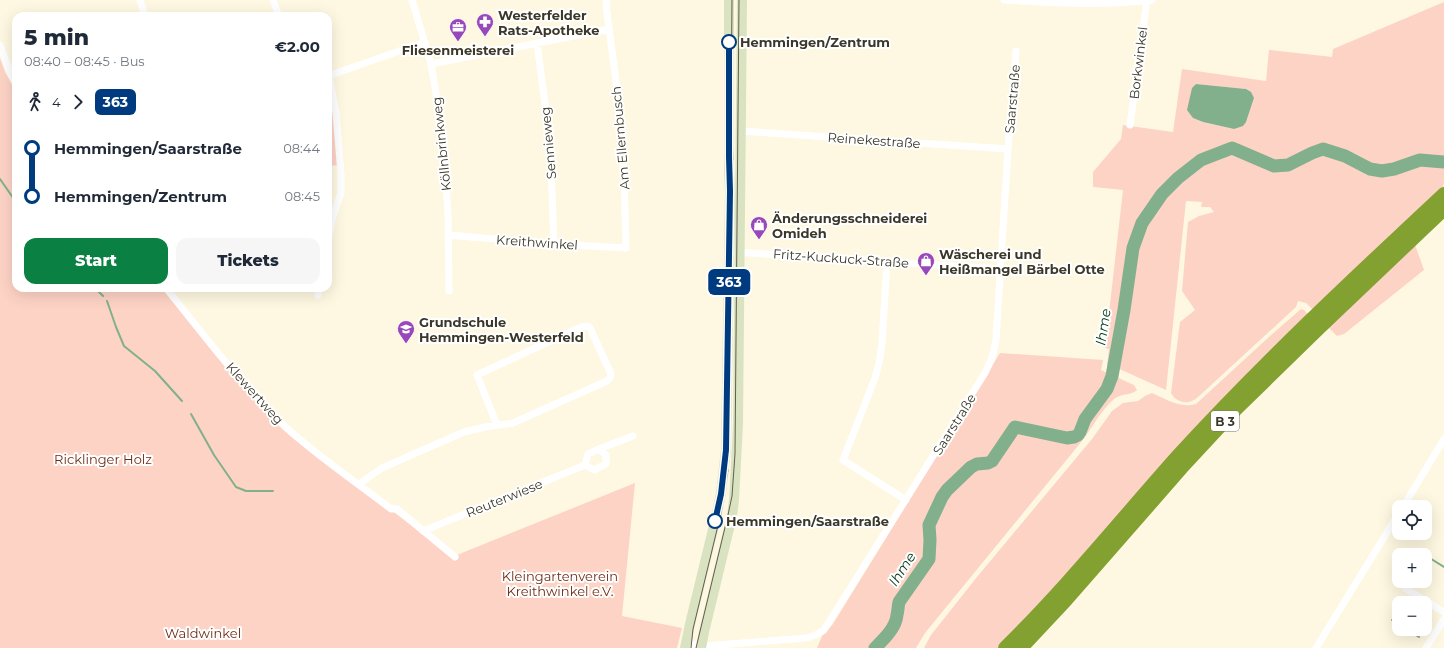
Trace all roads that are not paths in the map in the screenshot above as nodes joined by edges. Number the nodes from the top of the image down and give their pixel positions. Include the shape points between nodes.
1 (140, 0) edge
2 (274, 0) edge
3 (412, 0) edge
4 (607, 0) edge
5 (729, 0) edge
6 (742, 0) edge
7 (1004, 0) edge
8 (1018, 0) edge
9 (1147, 0) edge
10 (144, 12) edge
11 (278, 12) edge
12 (609, 29) junction
13 (425, 42) junction
14 (536, 43) junction
15 (0, 44) edge
16 (1016, 51) dead end
17 (431, 64) junction
18 (332, 75) edge
19 (12, 76) edge
20 (332, 91) edge
21 (1130, 125) dead end
22 (741, 131) junction
23 (1008, 148) junction
24 (1444, 194) edge
25 (1444, 209) edge
26 (332, 216) edge
27 (448, 235) junction
28 (554, 244) junction
29 (626, 248) joint
30 (734, 252) junction
31 (887, 261) junction
32 (1001, 269) junction
33 (450, 291) dead end
34 (169, 292) edge
35 (497, 425) junction
36 (633, 436) dead end
37 (1444, 439) edge
38 (599, 449) junction
39 (585, 465) junction
40 (359, 484) junction
41 (906, 500) junction
42 (1407, 500) edge
43 (1392, 524) edge
44 (423, 531) junction
45 (455, 558) dead end
46 (1406, 589) dead end
47 (1444, 612) edge
48 (1444, 619) edge
49 (686, 646) edge
50 (702, 647) edge
51 (1005, 648) edge
52 (1021, 648) edge
53 (1316, 648) edge
54 (1426, 648) edge

1 - 10 street
2 - 11 street
3 - 13 street, Köllnbrinkweg
4 - 12 street, Am Ellernbusch
5 - 30 street
6 - 22 street
7 - 8 street
8 - 9 street via 1110,4
9 - 21 street, Borkwinkel
12 - 14 street
12 - 29 street, Am Ellernbusch via 619,104
13 - 17 street, Köllnbrinkweg
13 - 18 street
14 - 17 street
14 - 28 street, Sennieweg via 550,143
15 - 19 street
16 - 23 street, Saarstraße
17 - 27 street, Köllnbrinkweg via 443,136
20 - 26 street via 336,112 341,187
22 - 23 street, Reinekestraße
22 - 30 street
23 - 32 street, Saarstraße
24 - 51 highway, B 3 via 1316,315 1228,403 1051,601
25 - 52 highway, B 3 via 1236,409
27 - 28 street, Kreithwinkel
27 - 33 street, Köllnbrinkweg
28 - 29 street, Kreithwinkel
30 - 31 street, Fritz-Kuckuck-Straße
30 - 49 street via 725,463 717,513
30 - 50 street via 738,424 734,500
31 - 32 street, Fritz-Kuckuck-Straße
31 - 41 street via 879,363 843,460
32 - 41 street, Saarstraße via 996,340 989,366
34 - 40 street, Klewertweg via 282,424
35 - 35 street via 513,423 610,378 611,374 588,326 477,375
35 - 40 street via 464,432 382,468
36 - 38 street
37 - 42 street
38 - 39 street via 588,454
38 - 39 street, Reuterwiese via 606,455 606,464 594,470
39 - 44 street, Reuterwiese
40 - 44 street via 391,509 397,509
41 - 50 street, Saarstraße via 824,630 806,638
43 - 53 street
44 - 45 street
46 - 47 street
48 - 54 street
49 - 50 street, Saarstraße

